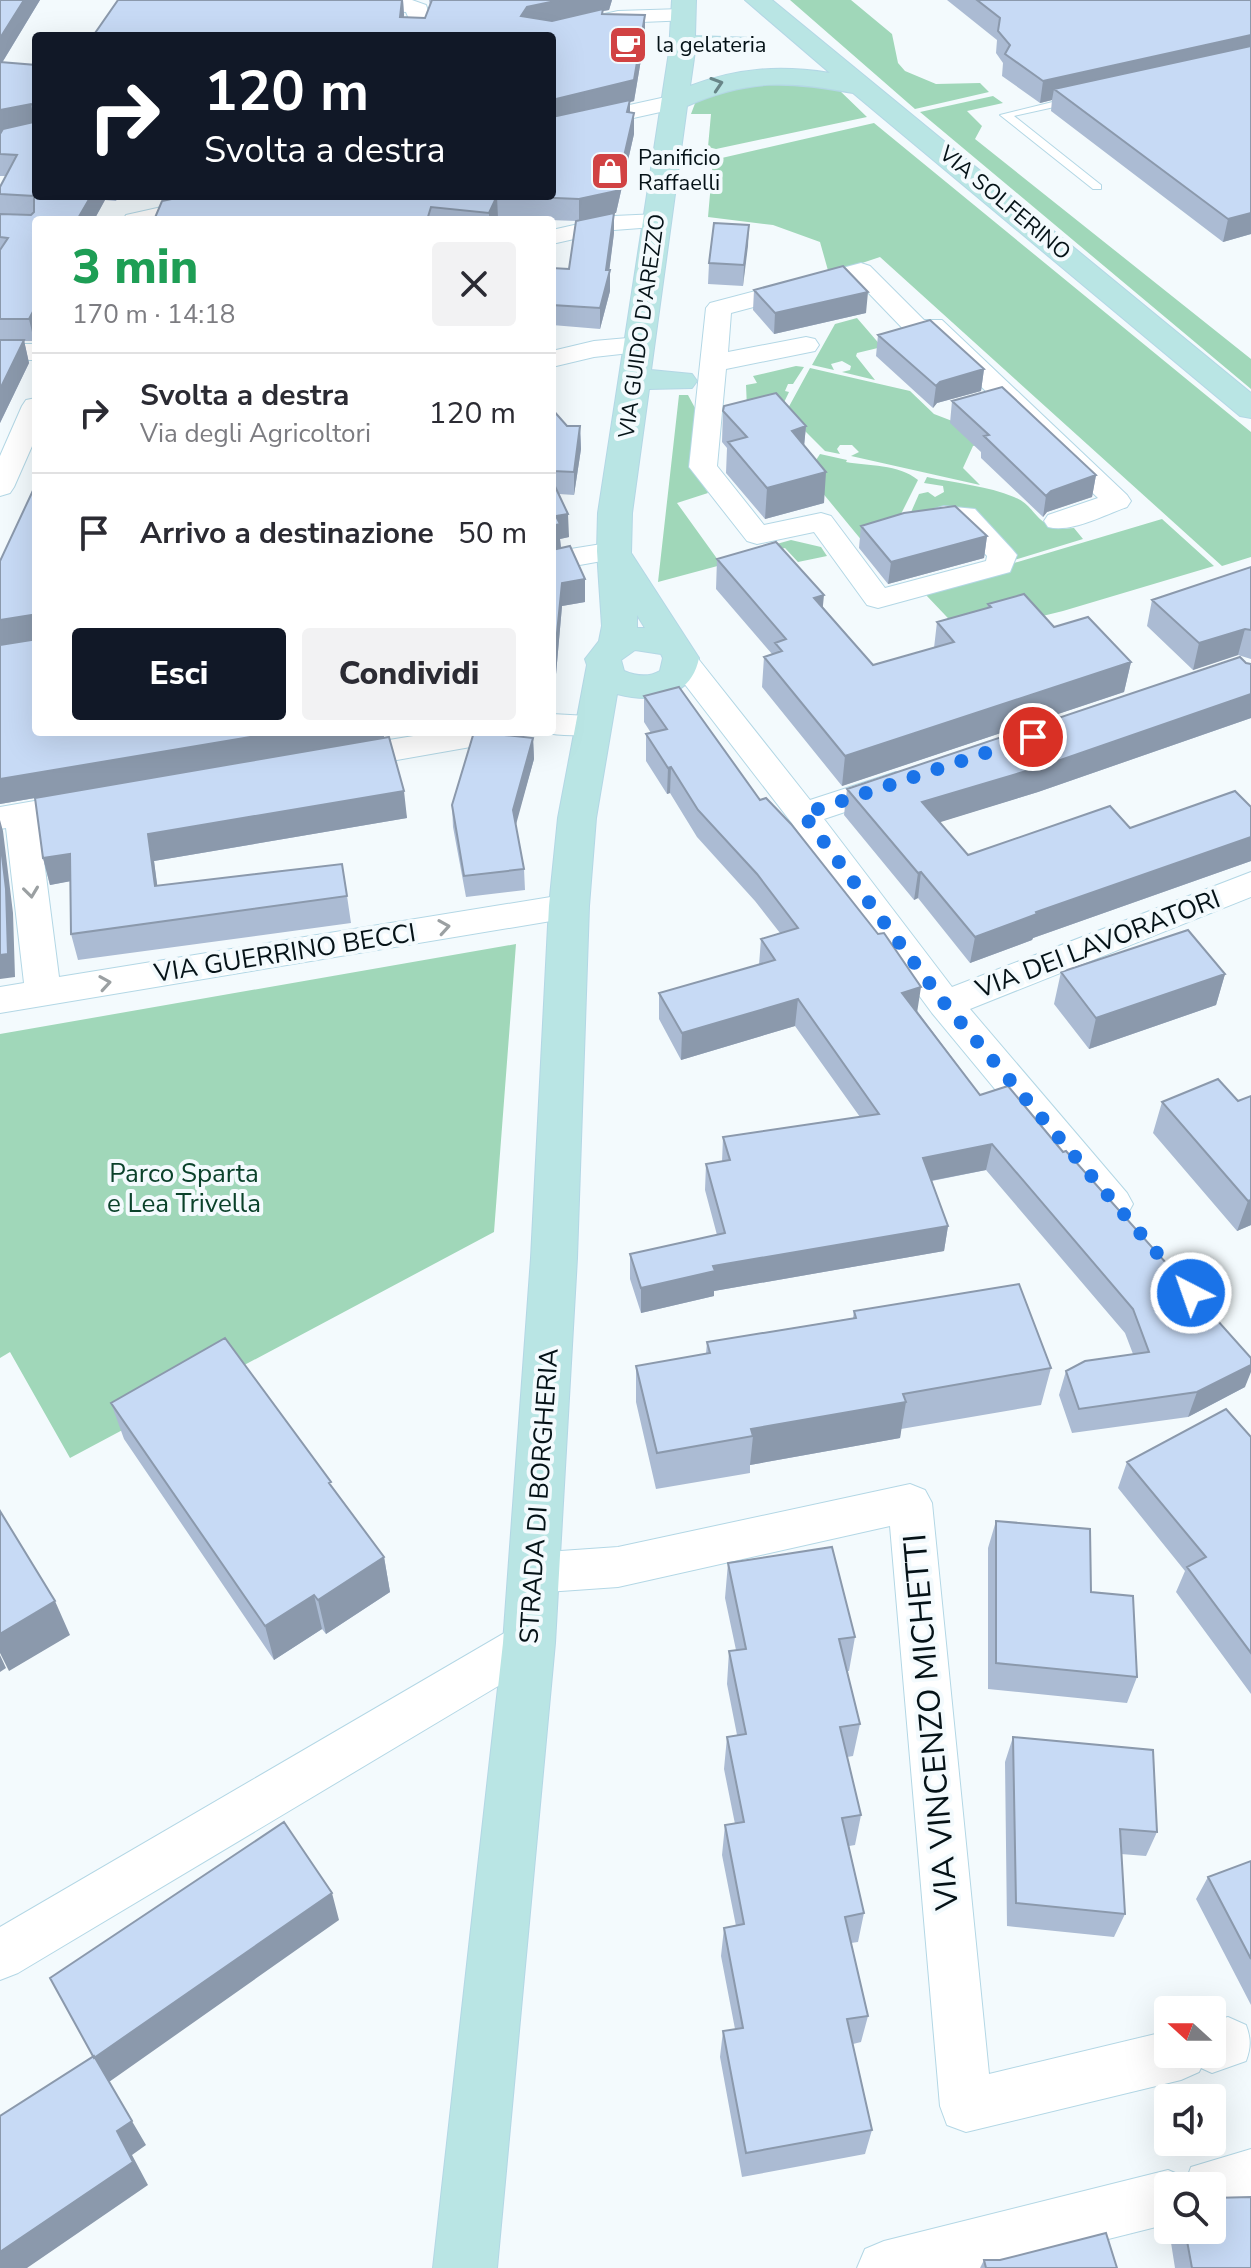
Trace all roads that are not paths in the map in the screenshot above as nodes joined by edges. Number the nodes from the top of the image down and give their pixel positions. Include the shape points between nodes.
1 (272, 0) edge
2 (757, 0) edge
3 (411, 3) edge
4 (683, 8) edge
5 (416, 32) edge
6 (553, 32) edge
7 (806, 38) junction
8 (683, 43) junction
9 (752, 46) dead end
10 (760, 73) junction
11 (866, 88) junction
12 (1081, 98) edge
13 (675, 102) junction
14 (556, 128) edge
15 (1097, 187) dead end
16 (226, 200) edge
17 (153, 216) edge
18 (658, 221) junction
19 (556, 236) edge
20 (639, 345) junction
21 (806, 345) dead end
22 (0, 352) edge
23 (32, 352) edge
24 (556, 358) edge
25 (713, 373) junction
26 (634, 379) junction
27 (681, 381) joint
28 (1006, 395) junction
29 (977, 403) edge
30 (1251, 409) edge
31 (32, 418) edge
32 (8, 490) edge
33 (921, 520) edge
34 (1058, 521) dead end
35 (614, 551) junction
36 (556, 560) edge
37 (609, 656) junction
38 (666, 669) junction
39 (574, 724) edge
40 (476, 736) edge
41 (314, 764) edge
42 (931, 772) edge
43 (114, 799) edge
44 (803, 814) junction
45 (11, 816) edge
46 (1251, 884) edge
47 (569, 906) junction
48 (43, 993) junction
49 (0, 1000) edge
50 (945, 1004) junction
51 (1132, 1225) edge
52 (532, 1573) junction
53 (529, 1643) junction
54 (0, 1955) edge
55 (1154, 2061) edge
56 (1251, 2176) edge
57 (1226, 2182) edge
58 (1154, 2200) edge
59 (465, 2268) edge
60 (884, 2268) edge

1 - 3 street
2 - 7 street, VIA SOLFERINO
3 - 5 street via 420,19
4 - 6 street
4 - 8 street, VIA GUIDO D'AREZZO
7 - 10 street via 794,55
7 - 11 street, VIA SOLFERINO
8 - 9 street
8 - 13 street, VIA GUIDO D'AREZZO
10 - 11 street
13 -> 10 street
11 - 30 street, VIA SOLFERINO
12 - 15 lane via 1005,115
13 - 14 street
13 - 18 street, VIA GUIDO D'AREZZO
16 - 17 street
18 - 19 street via 614,223
18 - 20 street, VIA GUIDO D'AREZZO
20 - 24 street
20 - 26 street, VIA GUIDO D'AREZZO
21 - 25 street
22 - 23 street
25 - 27 street
25 - 28 street via 719,308 861,271 919,330 933,326
25 - 33 street via 703,467 757,535 821,522 878,599 1000,566 1002,555 965,515
26 - 27 street
26 - 35 street, VIA GUIDO D'AREZZO
28 - 29 street
28 - 34 street via 1117,501
31 - 32 street
35 - 36 street
35 - 37 street, STRADA DI BORGHERIA via 620,626
35 - 38 street
37 - 38 street via 644,638
37 - 38 street via 608,677 619,684
37 - 39 street, STRADA DI BORGHERIA via 595,702
38 - 39 street via 630,697
38 - 44 street via 687,692 724,713
39 - 47 street, STRADA DI BORGHERIA via 577,818
40 - 41 street
42 - 44 street
43 - 45 street
44 - 50 street
45 -> 48 street
46 - 50 street, VIA DEI LAVORATORI
48 -> 47 street, VIA GUERRINO BECCI
47 - 52 street, STRADA DI BORGHERIA via 554,1258
48 - 49 street, VIA GUERRINO BECCI
50 - 51 street
52 - 53 street, STRADA DI BORGHERIA
52 - 55 street, VIA VINCENZO MICHETTI via 618,1567 910,1503 966,2106
53 - 54 street
53 - 59 street, STRADA DI BORGHERIA
56 - 57 street
58 - 60 street

